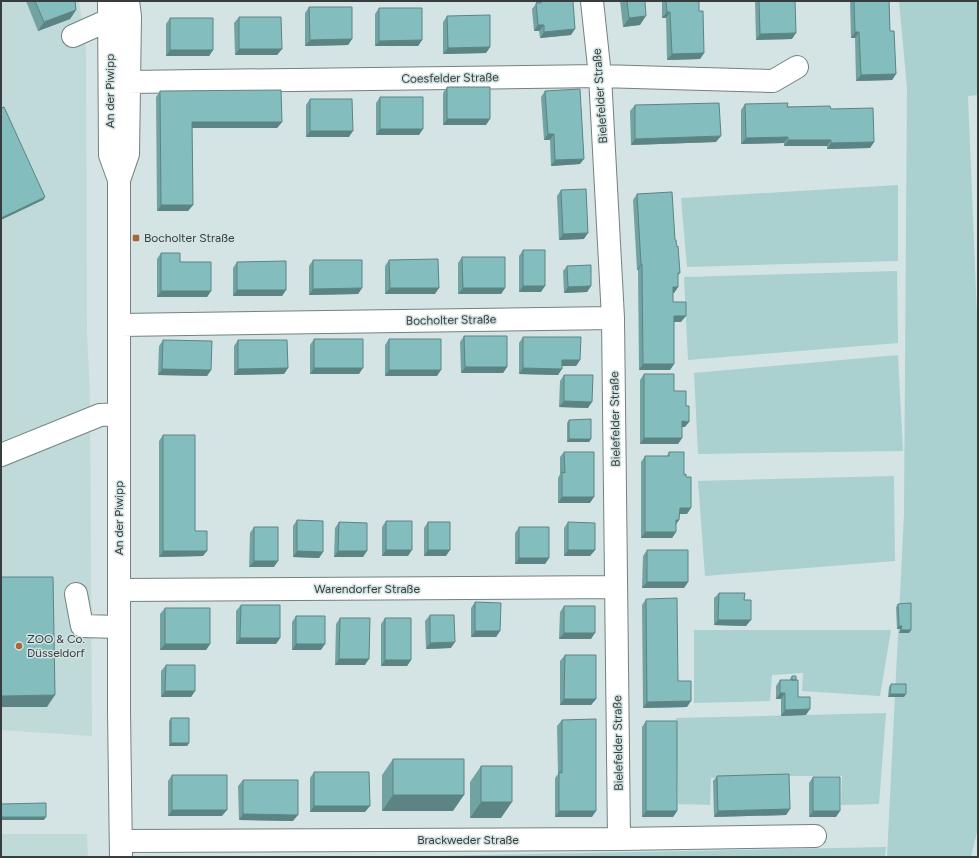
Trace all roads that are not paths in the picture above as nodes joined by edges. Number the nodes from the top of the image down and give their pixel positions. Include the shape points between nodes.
1 (128, 1) edge
2 (592, 1) edge
3 (109, 11) edge
4 (73, 36) dead end
5 (797, 67) dead end
6 (600, 76) junction
7 (128, 82) junction
8 (110, 103) junction
9 (120, 180) junction
10 (613, 318) junction
11 (120, 325) junction
12 (119, 414) junction
13 (1, 455) edge
14 (616, 588) junction
15 (118, 590) junction
16 (76, 594) dead end
17 (118, 627) junction
18 (815, 836) dead end
19 (619, 838) junction
20 (121, 849) edge

1 - 7 street, An der Piwipp
2 - 6 street, Bielefelder Straße
3 - 4 street via 102,23
3 - 8 street, An der Piwipp
5 - 6 street, Coesfelder Straße via 773,81
6 - 7 street, Coesfelder Straße
6 - 10 street, Bielefelder Straße
7 - 8 street
7 - 9 street, An der Piwipp via 128,154
8 - 9 street, An der Piwipp via 110,155
9 - 11 street, An der Piwipp
10 - 11 street, Bocholter Straße
10 - 14 street, Bielefelder Straße
11 - 12 street, An der Piwipp
12 - 13 street via 100,415
12 - 15 street, An der Piwipp
14 - 15 street, Warendorfer Straße
14 - 19 street, Bielefelder Straße
15 - 17 street, An der Piwipp
16 - 17 street via 82,626
17 - 20 street, An der Piwipp
18 - 19 street, Brackweder Straße
19 - 20 street, Brackweder Straße

